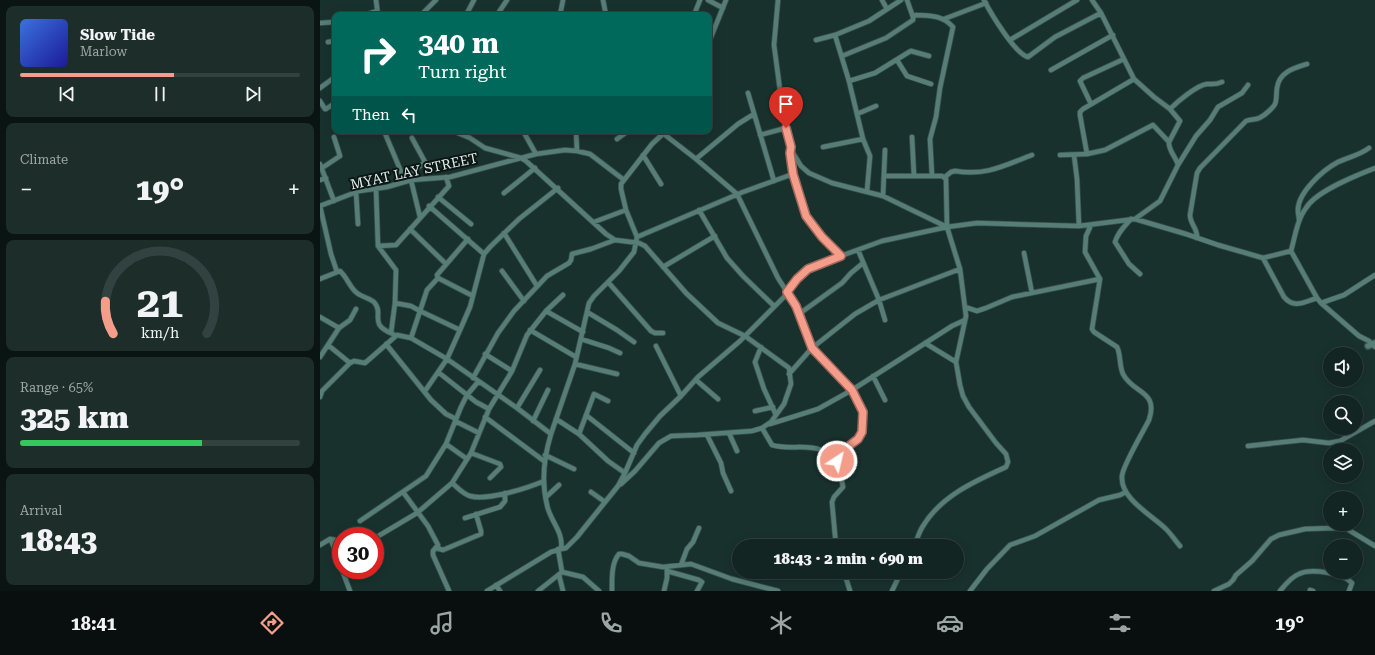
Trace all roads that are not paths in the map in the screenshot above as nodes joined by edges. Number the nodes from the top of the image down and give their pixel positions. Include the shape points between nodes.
1 (376, 0) edge
2 (436, 0) edge
3 (474, 0) edge
4 (507, 0) edge
5 (563, 0) edge
6 (603, 0) edge
7 (700, 0) edge
8 (708, 0) edge
9 (726, 0) edge
10 (778, 0) edge
11 (882, 0) edge
12 (901, 0) edge
13 (907, 0) edge
14 (1077, 0) edge
15 (1092, 0) edge
16 (985, 2) edge
17 (723, 8) junction
18 (887, 9) junction
19 (378, 12) edge
20 (424, 12) edge
21 (468, 12) edge
22 (499, 12) edge
23 (561, 12) edge
24 (605, 12) edge
25 (695, 12) edge
26 (1101, 13) junction
27 (913, 17) junction
28 (944, 19) junction
29 (332, 22) edge
30 (320, 23) edge
31 (712, 35) edge
32 (835, 35) junction
33 (1113, 35) junction
34 (816, 40) dead end
35 (1010, 40) junction
36 (332, 41) edge
37 (328, 42) dead end
38 (842, 56) junction
39 (929, 56) dead end
40 (1124, 59) junction
41 (897, 60) junction
42 (1307, 64) dead end
43 (1051, 70) dead end
44 (332, 78) edge
45 (1134, 79) junction
46 (849, 81) junction
47 (1222, 82) dead end
48 (931, 84) dead end
49 (1248, 85) dead end
50 (320, 88) edge
51 (748, 93) dead end
52 (320, 101) edge
53 (1091, 104) junction
54 (332, 105) edge
55 (876, 106) dead end
56 (322, 108) edge
57 (1170, 109) junction
58 (754, 114) junction
59 (857, 114) junction
60 (786, 128) junction
61 (385, 134) edge
62 (460, 134) edge
63 (527, 134) edge
64 (576, 134) edge
65 (624, 134) edge
66 (661, 134) edge
67 (665, 134) edge
68 (760, 135) junction
69 (334, 137) dead end
70 (912, 137) dead end
71 (412, 138) dead end
72 (617, 139) dead end
73 (863, 139) junction
74 (1168, 142) junction
75 (791, 147) junction
76 (823, 147) dead end
77 (1369, 148) dead end
78 (577, 150) junction
79 (885, 150) dead end
80 (536, 154) junction
81 (1087, 154) junction
82 (643, 155) junction
83 (1032, 155) dead end
84 (1060, 155) dead end
85 (1074, 155) junction
86 (521, 158) junction
87 (696, 159) junction
88 (1178, 165) junction
89 (321, 166) edge
90 (534, 168) junction
91 (1375, 168) edge
92 (793, 174) junction
93 (884, 176) junction
94 (914, 176) junction
95 (932, 176) junction
96 (446, 177) junction
97 (945, 177) junction
98 (326, 178) junction
99 (320, 180) edge
100 (407, 180) junction
101 (624, 180) junction
102 (774, 181) junction
103 (662, 184) dead end
104 (376, 188) junction
105 (558, 188) junction
106 (356, 192) junction
107 (504, 192) dead end
108 (867, 192) junction
109 (737, 194) junction
110 (883, 196) junction
111 (438, 197) junction
112 (334, 201) junction
113 (320, 206) edge
114 (429, 206) junction
115 (626, 210) junction
116 (699, 210) junction
117 (420, 217) junction
118 (1133, 219) junction
119 (1299, 220) junction
120 (594, 222) junction
121 (358, 224) dead end
122 (471, 224) dead end
123 (1091, 225) junction
124 (1079, 226) junction
125 (947, 227) junction
126 (410, 229) junction
127 (504, 233) junction
128 (715, 236) junction
129 (637, 237) junction
130 (1197, 238) junction
131 (468, 239) junction
132 (615, 240) junction
133 (636, 243) junction
134 (378, 246) junction
135 (858, 250) junction
136 (1290, 252) junction
137 (1024, 253) dead end
138 (484, 254) junction
139 (841, 256) junction
140 (1263, 258) junction
141 (863, 263) junction
142 (446, 264) junction
143 (663, 267) junction
144 (960, 269) junction
145 (502, 271) dead end
146 (337, 272) junction
147 (1140, 274) dead end
148 (1375, 275) edge
149 (438, 278) junction
150 (320, 279) edge
151 (1100, 279) junction
152 (608, 282) junction
153 (537, 286) junction
154 (787, 292) junction
155 (1032, 293) junction
156 (563, 295) dead end
157 (473, 296) junction
158 (1317, 298) junction
159 (879, 300) junction
160 (524, 301) junction
161 (395, 303) junction
162 (1322, 303) junction
163 (774, 306) junction
164 (965, 307) junction
165 (356, 309) dead end
166 (420, 311) junction
167 (546, 311) junction
168 (587, 312) junction
169 (799, 314) junction
170 (320, 317) edge
171 (885, 320) dead end
172 (965, 320) junction
173 (339, 328) junction
174 (460, 330) junction
175 (530, 330) junction
176 (583, 332) junction
177 (391, 333) junction
178 (663, 333) dead end
179 (397, 335) junction
180 (745, 336) junction
181 (411, 338) junction
182 (581, 340) junction
183 (634, 342) dead end
184 (925, 343) junction
185 (386, 344) junction
186 (328, 345) junction
187 (1372, 345) edge
188 (656, 346) dead end
189 (761, 347) junction
190 (812, 348) junction
191 (620, 353) dead end
192 (485, 354) junction
193 (320, 357) edge
194 (576, 357) junction
195 (447, 359) junction
196 (956, 362) junction
197 (350, 363) junction
198 (574, 364) junction
199 (540, 370) dead end
200 (512, 371) junction
201 (438, 372) junction
202 (617, 374) dead end
203 (790, 374) junction
204 (872, 376) junction
205 (473, 378) junction
206 (696, 380) junction
207 (478, 382) junction
208 (548, 390) dead end
209 (852, 390) junction
210 (425, 391) junction
211 (467, 395) junction
212 (320, 396) edge
213 (498, 396) junction
214 (681, 396) junction
215 (718, 399) dead end
216 (608, 400) dead end
217 (884, 400) dead end
218 (773, 407) junction
219 (517, 408) junction
220 (489, 409) junction
221 (755, 411) dead end
222 (586, 415) junction
223 (776, 415) junction
224 (485, 417) junction
225 (556, 419) junction
226 (456, 420) junction
227 (533, 421) junction
228 (1375, 422) edge
229 (764, 427) junction
230 (479, 433) junction
231 (729, 433) junction
232 (550, 434) junction
233 (579, 434) junction
234 (707, 435) junction
235 (446, 444) junction
236 (1248, 446) dead end
237 (737, 451) dead end
238 (471, 453) junction
239 (634, 453) junction
240 (545, 455) junction
241 (467, 459) junction
242 (544, 461) junction
243 (837, 461) junction
244 (574, 468) dead end
245 (625, 473) junction
246 (490, 478) dead end
247 (544, 481) junction
248 (452, 483) junction
249 (559, 485) dead end
250 (618, 486) junction
251 (731, 491) dead end
252 (403, 492) junction
253 (591, 492) dead end
254 (1126, 492) junction
255 (505, 493) junction
256 (546, 497) junction
257 (605, 502) junction
258 (418, 513) junction
259 (476, 514) junction
260 (465, 518) dead end
261 (360, 521) dead end
262 (698, 528) dead end
263 (384, 533) edge
264 (835, 539) edge
265 (917, 539) edge
266 (331, 540) edge
267 (320, 545) edge
268 (1180, 546) dead end
269 (1375, 546) edge
270 (437, 548) junction
271 (560, 549) junction
272 (681, 565) junction
273 (667, 569) junction
274 (561, 574) junction
275 (345, 579) edge
276 (846, 579) edge
277 (898, 579) edge
278 (496, 585) junction
279 (973, 586) junction
280 (350, 591) edge
281 (448, 591) edge
282 (487, 591) edge
283 (500, 591) edge
284 (538, 591) edge
285 (562, 591) edge
286 (599, 591) edge
287 (612, 591) edge
288 (664, 591) edge
289 (697, 591) edge
290 (778, 591) edge
291 (850, 591) edge
292 (892, 591) edge
293 (970, 591) edge
294 (978, 591) edge
295 (1214, 591) edge
296 (1280, 591) edge
297 (1349, 591) edge

1 - 19 street
2 - 20 street
3 - 21 street
4 - 22 street
5 - 23 street
6 - 24 street
7 - 25 street
8 - 17 street
9 - 17 street
10 - 60 street via 774,44
11 - 18 street
12 - 18 street
13 - 27 street
14 - 35 street
15 - 26 street
16 - 28 street
16 - 35 street
17 - 31 street
18 - 32 street via 869,21
26 - 33 street
26 - 35 street via 1055,37 1028,57 1021,54
27 - 28 street via 916,15
27 - 38 street via 913,20 886,38
28 - 95 street via 953,27 930,139
29 - 30 street
32 - 34 street
32 - 38 street
33 - 40 street
33 - 43 street
36 - 37 street
38 - 46 street
39 - 41 street via 911,51
40 - 45 street
40 - 53 street via 1080,81
41 - 46 street via 875,73
41 - 48 street via 907,76
42 - 130 street via 1285,73 1277,85 1276,103 1261,118 1246,122 1200,168 1190,215 1190,220 1198,233
44 - 50 street
45 - 53 street
45 - 57 street
46 - 59 street
47 - 57 street via 1198,88
49 - 88 street via 1242,93 1218,107
51 - 58 street
52 - 56 street
53 - 81 street via 1080,112
54 - 56 street via 326,109
55 - 59 street
57 - 74 street via 1179,118 1180,123
58 - 68 street
58 - 87 street
59 - 73 street
60 - 68 street
60 - 75 street
61 - 100 street
62 - 86 street via 485,148
63 - 80 street
64 - 78 street
65 - 72 street
66 - 82 street
67 - 87 street
68 - 102 street
69 - 89 street via 340,156
70 - 94 street
71 - 100 street via 424,164
73 - 76 street
73 - 108 street via 870,156
74 - 81 street via 1153,125 1105,150
74 - 88 street
75 - 92 street
75 - 108 street via 801,166 809,173 832,183
77 - 119 street via 1362,154 1337,163 1321,174 1302,194 1298,210
78 - 80 street, MYAT LAY STREET
78 - 101 street, MYAT LAY STREET via 590,154
79 - 93 street
80 - 86 street, MYAT LAY STREET
81 - 85 street
82 - 101 street
82 - 103 street
83 - 97 street via 989,171 954,171
84 - 85 street
85 - 124 street
86 - 90 street
86 - 96 street, MYAT LAY STREET
87 - 109 street
88 - 118 street via 1160,201
89 - 98 street
90 - 105 street
90 - 107 street
91 - 119 street via 1325,192 1306,207
92 - 102 street
92 - 139 street via 806,216
93 - 94 street
93 - 110 street
94 - 95 street
95 - 97 street
96 - 100 street, MYAT LAY STREET
96 - 111 street via 448,186
97 - 125 street
98 - 99 street
98 - 112 street
100 - 104 street, MYAT LAY STREET
100 - 117 street
101 - 115 street via 620,189
102 - 109 street
104 - 106 street, MYAT LAY STREET
104 - 134 street
105 - 120 street
105 - 127 street
106 - 112 street, MYAT LAY STREET
106 - 121 street
108 - 110 street
109 - 116 street
109 - 154 street
110 - 125 street
111 - 114 street
111 - 122 street
112 - 113 street, MYAT LAY STREET
113 - 146 street
114 - 117 street
114 - 131 street
115 - 120 street
115 - 129 street
116 - 128 street
116 - 129 street
117 - 126 street
118 - 123 street
118 - 130 street
118 - 147 street via 1121,230 1115,242 1129,264
119 - 136 street
120 - 132 street
123 - 124 street
123 - 151 street via 1086,236 1085,252
124 - 125 street via 977,223
125 - 135 street via 882,241
125 - 144 street
126 - 134 street via 396,246
126 - 142 street
127 - 138 street
127 - 153 street
128 - 143 street
128 - 163 street via 727,258
129 - 133 street
130 - 140 street
131 - 138 street
131 - 142 street
132 - 133 street
132 - 153 street via 572,254 569,263 547,276
133 - 143 street via 645,246
133 - 152 street via 634,252
134 - 161 street via 396,270
135 - 139 street
135 - 141 street
136 - 140 street
136 - 158 street
137 - 155 street
138 - 157 street
139 - 154 street via 808,269
140 - 158 street via 1289,302 1297,304
141 - 159 street
141 - 169 street via 842,283
142 - 149 street via 437,275
143 - 180 street via 718,324
144 - 159 street
144 - 164 street
145 - 160 street
146 - 150 street
146 - 177 street via 343,274 358,294 373,301 378,311 379,324
148 - 162 street via 1344,295
149 - 157 street
149 - 166 street via 427,290
151 - 155 street
151 - 254 street via 1092,329 1117,347 1122,373 1127,381 1146,395 1152,413 1125,466 1122,476
152 - 168 street via 589,303
152 - 178 street via 651,331
153 - 160 street
154 - 163 street
154 - 169 street
155 - 164 street via 1012,297 977,311
156 - 167 street
157 - 174 street
158 - 162 street
159 - 171 street
159 - 190 street via 855,314
160 - 192 street via 514,311
161 - 166 street via 411,306
161 - 177 street
162 - 187 street
163 - 180 street
164 - 172 street
165 - 173 street via 350,320
166 - 174 street
166 - 181 street
167 - 175 street
167 - 176 street
168 - 176 street
168 - 183 street
169 - 190 street
170 - 173 street
172 - 184 street
172 - 196 street
173 - 186 street
174 - 195 street
175 - 194 street
175 - 200 street
176 - 182 street
177 - 179 street
179 - 181 street
179 - 185 street
180 - 189 street
180 - 206 street
181 - 195 street
182 - 191 street
182 - 194 street
184 - 196 street
184 - 204 street
185 - 197 street via 365,364 354,361
185 - 210 street
186 - 193 street
186 - 197 street
188 - 214 street
189 - 203 street via 789,368
189 - 218 street via 755,362
190 - 203 street
190 - 209 street
192 - 200 street
192 - 205 street
194 - 198 street
195 - 201 street
195 - 205 street
196 - 265 street via 963,396 1006,454 1008,462 1006,467 974,481 942,504 923,526
197 - 212 street
198 - 202 street
198 - 225 street
199 - 219 street
200 - 213 street
201 - 210 street
201 - 211 street
203 - 223 street via 791,384 784,404
204 - 209 street
204 - 217 street
205 - 207 street
206 - 214 street
206 - 215 street
207 - 211 street
207 - 213 street
208 - 227 street
209 - 229 street via 818,409
209 - 243 street via 863,412 862,432 858,439 837,455
210 - 226 street via 431,400
211 - 220 street
211 - 226 street
213 - 219 street
213 - 220 street
214 - 239 street via 645,434
216 - 222 street via 594,394
218 - 221 street
218 - 223 street
219 - 227 street
220 - 224 street
222 - 233 street
222 - 239 street
223 - 229 street
224 - 230 street
224 - 242 street
225 - 232 street
225 - 233 street
226 - 230 street
226 - 235 street
227 - 232 street
228 - 236 street via 1340,441 1329,444 1297,440
229 - 231 street
229 - 243 street via 772,445 821,450
230 - 238 street
231 - 234 street
231 - 237 street
232 - 240 street
233 - 245 street
234 - 250 street via 671,436 665,439
234 - 251 street
235 - 241 street
235 - 252 street via 426,476
238 - 241 street
238 - 246 street via 500,464 501,467
239 - 245 street
240 - 242 street
240 - 244 street
241 - 248 street
242 - 247 street
243 - 264 street via 843,487 832,502
245 - 250 street
247 - 255 street
247 - 256 street
248 - 255 street via 471,496
248 - 258 street
249 - 256 street
250 - 257 street
252 - 258 street
252 - 261 street
253 - 257 street
254 - 268 street
254 - 279 street via 1099,500 1035,536 1010,545
255 - 259 street via 504,504
256 - 271 street via 550,515 560,535
257 - 271 street via 577,538 566,548
258 - 263 street
258 - 270 street via 434,537
259 - 260 street
259 - 270 street via 481,534 443,550
262 - 272 street
266 - 267 street
269 - 295 street via 1348,529 1305,529 1279,535 1271,539 1229,584
270 - 281 street via 433,555
271 - 274 street
271 - 278 street
272 - 273 street
272 - 290 street via 691,564 732,579
273 - 287 street via 638,563 629,556 619,554 612,578
273 - 288 street
273 - 289 street via 702,582
274 - 284 street
274 - 285 street
274 - 286 street via 583,577
275 - 280 street
276 - 291 street
277 - 292 street
278 - 282 street
278 - 283 street
279 - 293 street
279 - 294 street
296 - 297 street via 1299,574 1314,571 1349,580 1352,583

